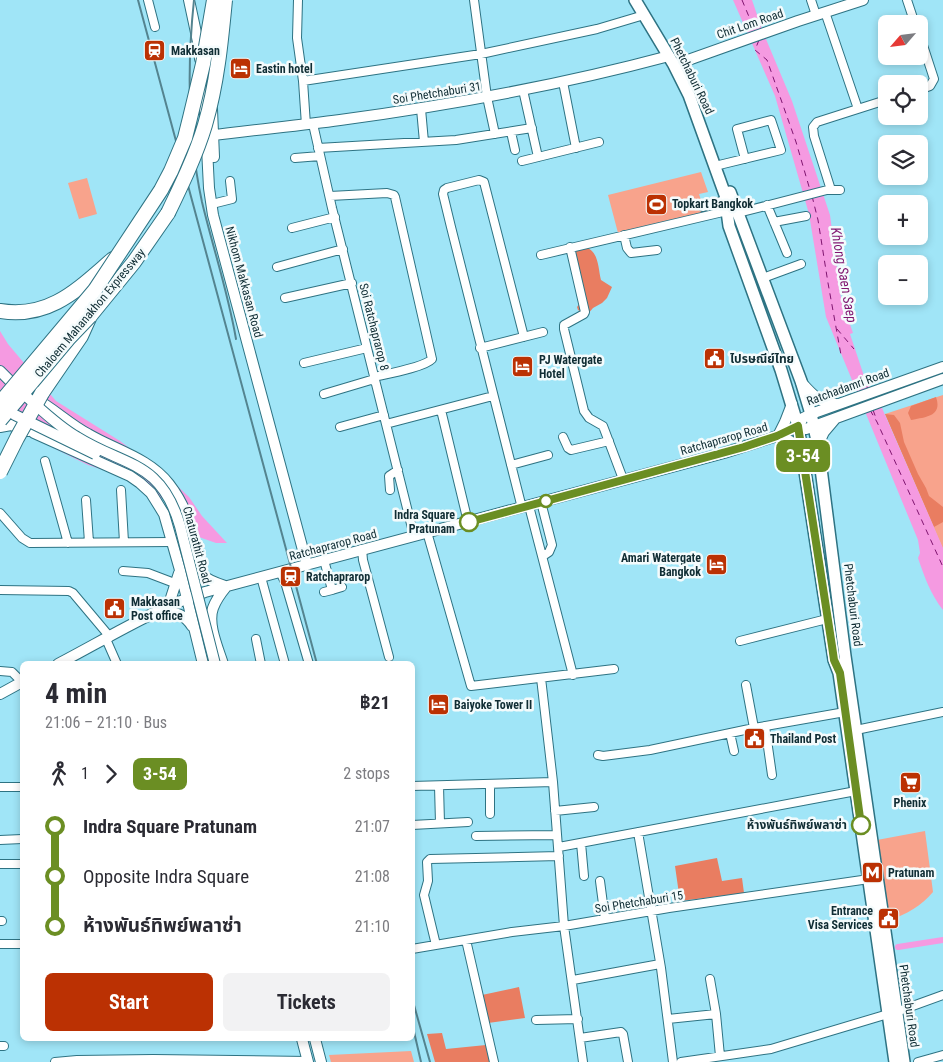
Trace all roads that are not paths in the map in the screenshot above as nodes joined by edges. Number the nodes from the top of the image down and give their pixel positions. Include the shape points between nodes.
1 (148, 0) edge
2 (192, 0) edge
3 (214, 0) edge
4 (225, 0) edge
5 (298, 0) edge
6 (474, 0) edge
7 (635, 0) edge
8 (811, 0) edge
9 (863, 0) edge
10 (907, 0) edge
11 (644, 14) junction
12 (821, 14) junction
13 (912, 15) edge
14 (155, 27) dead end
15 (481, 54) junction
16 (928, 60) edge
17 (671, 61) junction
18 (303, 81) junction
19 (563, 82) junction
20 (928, 87) edge
21 (524, 90) junction
22 (487, 97) junction
23 (878, 103) edge
24 (857, 106) dead end
25 (421, 109) junction
26 (309, 124) junction
27 (532, 128) junction
28 (511, 132) junction
29 (494, 134) junction
30 (210, 135) junction
31 (424, 142) junction
32 (599, 142) dead end
33 (576, 148) junction
34 (514, 150) dead end
35 (319, 152) junction
36 (296, 158) dead end
37 (538, 158) junction
38 (745, 159) junction
39 (522, 161) dead end
40 (716, 167) junction
41 (230, 181) dead end
42 (330, 196) junction
43 (727, 199) junction
44 (216, 203) junction
45 (767, 205) junction
46 (703, 206) dead end
47 (732, 212) junction
48 (806, 216) dead end
49 (335, 217) junction
50 (774, 222) junction
51 (292, 228) dead end
52 (624, 235) junction
53 (570, 247) junction
54 (343, 249) junction
55 (657, 250) dead end
56 (787, 253) dead end
57 (118, 255) junction
58 (541, 255) dead end
59 (801, 264) dead end
60 (277, 267) dead end
61 (763, 278) junction
62 (352, 284) junction
63 (285, 298) dead end
64 (0, 311) edge
65 (90, 316) junction
66 (543, 332) dead end
67 (524, 337) junction
68 (367, 348) junction
69 (480, 348) junction
70 (304, 364) dead end
71 (943, 366) edge
72 (796, 369) junction
73 (0, 371) edge
74 (782, 374) junction
75 (375, 379) junction
76 (943, 379) edge
77 (801, 381) junction
78 (20, 391) junction
79 (324, 394) dead end
80 (493, 396) junction
81 (0, 399) edge
82 (0, 403) edge
83 (792, 404) junction
84 (837, 404) junction
85 (441, 410) junction
86 (15, 415) junction
87 (384, 415) junction
88 (840, 416) junction
89 (0, 420) edge
90 (386, 424) junction
91 (0, 426) edge
92 (340, 426) dead end
93 (798, 426) junction
94 (815, 430) junction
95 (34, 433) junction
96 (777, 436) junction
97 (563, 437) dead end
98 (609, 441) junction
99 (802, 450) junction
100 (548, 455) dead end
101 (45, 461) dead end
102 (511, 465) junction
103 (398, 470) junction
104 (0, 472) edge
105 (623, 480) junction
106 (807, 483) junction
107 (121, 490) dead end
108 (390, 490) dead end
109 (86, 500) dead end
110 (541, 502) junction
111 (526, 507) junction
112 (0, 513) edge
113 (186, 516) junction
114 (468, 522) junction
115 (168, 528) junction
116 (427, 532) junction
117 (414, 536) junction
118 (89, 542) junction
119 (124, 542) junction
120 (172, 542) junction
121 (68, 543) junction
122 (362, 549) junction
123 (543, 556) junction
124 (324, 560) junction
125 (309, 564) junction
126 (180, 570) junction
127 (122, 571) dead end
128 (280, 572) junction
129 (261, 577) junction
130 (177, 584) junction
131 (226, 586) junction
132 (342, 587) dead end
133 (0, 590) edge
134 (187, 598) junction
135 (165, 609) junction
136 (828, 619) junction
137 (195, 631) junction
138 (108, 638) junction
139 (256, 640) dead end
140 (740, 641) dead end
141 (389, 657) dead end
142 (64, 661) edge
143 (117, 661) edge
144 (202, 661) edge
145 (207, 661) edge
146 (214, 661) edge
147 (220, 661) edge
148 (260, 661) edge
149 (284, 661) edge
150 (309, 661) edge
151 (614, 669) dead end
152 (0, 671) edge
153 (573, 675) junction
154 (541, 678) junction
155 (20, 680) edge
156 (20, 683) edge
157 (746, 685) dead end
158 (0, 694) edge
159 (844, 712) junction
160 (943, 712) edge
161 (765, 726) junction
162 (754, 728) junction
163 (858, 729) junction
164 (730, 733) junction
165 (734, 751) dead end
166 (598, 755) dead end
167 (772, 775) dead end
168 (553, 782) junction
169 (490, 784) junction
170 (415, 786) edge
171 (439, 786) junction
172 (0, 787) edge
173 (20, 787) edge
174 (856, 791) junction
175 (594, 807) dead end
176 (555, 811) junction
177 (490, 814) dead end
178 (468, 822) dead end
179 (440, 823) junction
180 (415, 825) edge
181 (638, 832) junction
182 (558, 835) junction
183 (476, 836) dead end
184 (20, 839) edge
185 (0, 840) edge
186 (581, 843) junction
187 (559, 847) junction
188 (559, 856) junction
189 (0, 864) edge
190 (20, 864) edge
191 (584, 876) dead end
192 (869, 879) junction
193 (600, 881) dead end
194 (651, 911) junction
195 (605, 919) junction
196 (564, 926) junction
197 (466, 940) junction
198 (0, 944) edge
199 (20, 944) edge
200 (436, 945) junction
201 (415, 948) edge
202 (660, 964) junction
203 (710, 979) dead end
204 (573, 980) junction
205 (943, 995) edge
206 (892, 1013) junction
207 (716, 1014) junction
208 (578, 1019) junction
209 (668, 1019) junction
210 (536, 1020) dead end
211 (580, 1038) junction
212 (303, 1041) edge
213 (316, 1041) edge
214 (943, 1055) edge
215 (720, 1056) junction
216 (154, 1060) edge
217 (55, 1062) edge
218 (308, 1062) edge
219 (321, 1062) edge
220 (494, 1062) edge
221 (584, 1062) edge
222 (628, 1062) edge
223 (673, 1062) edge
224 (681, 1062) edge
225 (895, 1062) edge
226 (904, 1062) edge
227 (918, 1062) edge

1 - 14 street
2 - 30 main road, Nikhom Makkasan Road via 206,81
3 - 57 highway, Chaloem Mahanakhon Expressway, bridge via 185,138 161,190
4 - 65 highway, Chaloem Mahanakhon Expressway, bridge via 219,61 206,124 187,174 168,213 148,243
5 - 18 street, Soi Ratchaprarop 8 via 297,38
6 - 15 street
7 - 11 main road, Phetchaburi Road
8 - 12 street
9 - 12 main road, Chit Lom Road
10 - 13 street
11 - 15 street via 597,29
11 - 17 main road, Phetchaburi Road
12 - 17 main road, Chit Lom Road
12 - 24 street
15 - 18 street
15 - 22 street
16 - 20 street via 934,78
17 - 19 main road, Soi Phetchaburi 31
17 - 40 main road, Phetchaburi Road via 696,112
18 - 26 street, Soi Ratchaprarop 8
19 - 21 main road, Soi Phetchaburi 31
19 - 33 street
21 - 22 main road, Soi Phetchaburi 31
21 - 27 street
22 - 25 main road, Soi Phetchaburi 31
22 - 29 street
23 - 45 street via 817,122 813,127 833,190
25 - 26 main road, Soi Phetchaburi 31
25 - 31 street
26 - 30 main road, Soi Phetchaburi 31
26 - 35 street, Soi Ratchaprarop 8
27 - 28 street
27 - 37 street
28 - 29 street
28 - 34 street
29 - 31 street
30 - 44 main road, Nikhom Makkasan Road
30 - 125 main road, Nikhom Makkasan Road via 209,188 213,215
31 - 35 street
32 - 33 street
33 - 37 street
35 - 36 street
35 - 42 street, Soi Ratchaprarop 8
37 - 39 street
38 - 38 street via 781,150 771,120 737,128
38 - 40 street
40 - 43 main road, Phetchaburi Road
40 - 47 main road, Phetchaburi Road via 722,173
41 - 44 street via 232,199
42 - 49 street, Soi Ratchaprarop 8
42 - 75 street via 387,193 395,197 432,359
43 - 46 street
43 - 47 main road, Phetchaburi Road
44 - 125 main road, Nikhom Makkasan Road
45 - 47 street
45 - 50 street
47 - 52 street
47 - 61 main road, Phetchaburi Road
47 - 74 main road, Phetchaburi Road via 728,226
48 - 50 street
49 - 51 street
49 - 54 street, Soi Ratchaprarop 8
50 - 56 street
52 - 53 street
52 - 55 street via 627,248 632,253
53 - 58 street
53 - 98 street via 585,312 563,327 584,411 589,418 601,424
54 - 60 street
54 - 62 street, Soi Ratchaprarop 8
57 - 64 highway, bridge via 76,291 52,306 32,312
57 - 82 highway, Chaloem Mahanakhon Expressway, bridge via 94,290
59 - 61 street
61 - 72 main road, Phetchaburi Road
62 - 63 street
62 - 68 street, Soi Ratchaprarop 8
65 - 89 highway, Chaloem Mahanakhon Expressway, bridge
65 - 104 highway, bridge via 81,336 30,413
66 - 67 street
67 - 69 street
67 - 69 street via 484,182 478,180 443,192
68 - 70 street
68 - 75 street, Soi Ratchaprarop 8
69 - 80 street
71 - 84 main road, Ratchadamri Road
72 - 74 main road
72 - 77 main road, Phetchaburi Road
73 - 78 main road, Chaturathit Road
74 - 83 main road, Phetchaburi Road
75 - 79 street
75 - 87 street, Soi Ratchaprarop 8
76 - 88 main road, Ratchadamri Road
77 - 84 main road via 820,401
77 - 94 main road, Phetchaburi Road
78 - 113 main road, Chaturathit Road, bridge via 86,433 151,466 169,484
78 - 146 main road, Chaturathit Road, bridge via 78,438 141,468 169,498 180,526
80 - 85 street
80 - 102 street
81 - 86 main road, Chaturathit Road, bridge
83 - 93 main road, Phetchaburi Road
83 - 96 main road
84 - 94 main road, Ratchadamri Road
85 - 90 street
85 - 114 street
86 - 95 main road, Chaturathit Road, bridge
86 - 145 main road, Chaturathit Road, bridge via 128,469 158,492 169,511
87 - 90 street, Soi Ratchaprarop 8
87 - 92 street
88 - 94 main road, Ratchadamri Road
88 - 94 main road
90 - 103 street, Soi Ratchaprarop 8
91 - 95 main road via 12,424
93 - 94 main road, Ratchadamri Road via 803,418
93 - 96 main road, Ratchaprarop Road
93 - 99 main road, Phetchaburi Road
94 - 106 main road via 803,440
94 - 163 main road, Phetchaburi Road
95 - 115 main road, Chaturathit Road via 140,483 151,493 164,514
96 - 99 main road via 790,440
96 - 105 main road, Ratchaprarop Road
97 - 98 street via 571,450
98 - 105 street
99 - 106 main road, Phetchaburi Road
100 - 102 street
101 - 121 street
102 - 111 street
103 - 108 street via 389,476
103 - 117 street, Soi Ratchaprarop 8
105 - 110 main road, Ratchaprarop Road
106 - 136 main road, Phetchaburi Road
107 - 119 street
109 - 118 street
110 - 111 main road, Ratchaprarop Road
110 - 123 street via 552,545
111 - 114 main road, Ratchaprarop Road
111 - 123 street
112 - 121 street via 25,541
113 - 115 main road via 183,530 179,532
113 - 131 main road, Chaturathit Road via 190,529 190,553 196,571
114 - 116 main road, Ratchaprarop Road
115 - 120 main road, Chaturathit Road
116 - 117 main road, Ratchaprarop Road
116 - 154 street via 471,686
117 - 122 main road, Ratchaprarop Road
118 - 119 street
118 - 121 street
119 - 120 street
120 - 126 main road, Chaturathit Road
122 - 124 main road, Ratchaprarop Road
122 - 141 street via 362,560
123 - 153 street
124 - 125 main road, Ratchaprarop Road
124 - 132 street via 328,591
125 - 128 main road, Ratchaprarop Road
126 - 130 main road
126 - 134 main road, Chaturathit Road
127 - 130 street via 148,572
128 - 129 main road, Ratchaprarop Road
128 - 150 street
129 - 131 main road, Ratchaprarop Road
129 - 149 street
130 - 135 main road
131 - 134 main road, Ratchaprarop Road
131 - 147 main road via 212,609
133 - 138 street via 69,591
134 - 135 main road, Ratchaprarop Road
134 - 137 main road, Chaturathit Road
135 - 137 main road via 183,616
135 - 138 main road, Ratchaprarop Road
136 - 140 street
136 - 159 main road, Phetchaburi Road via 834,660 840,673
137 - 144 main road, Chaturathit Road
138 - 142 main road, Ratchaprarop Road
138 - 143 street
139 - 148 street
151 - 153 street
152 - 155 street via 12,672
153 - 154 street
154 - 168 street
156 - 158 main road
157 - 162 street
159 - 161 street
159 - 174 main road, Phetchaburi Road
160 - 163 street
161 - 162 street
161 - 167 street
162 - 164 street
163 - 206 main road, Phetchaburi Road
164 - 165 street
164 - 166 street via 644,751
168 - 169 street
168 - 176 street
169 - 171 street
169 - 177 street
170 - 171 street
171 - 179 street
172 - 173 street
174 - 181 street
174 - 192 main road, Phetchaburi Road
175 - 176 street
176 - 182 street
178 - 179 street
179 - 180 street
181 - 186 street
181 - 194 street
182 - 183 street
182 - 187 street
184 - 185 street
186 - 187 street
186 - 191 street
187 - 188 street
188 - 196 street
188 - 200 street via 430,859 424,895
189 - 190 street
192 - 194 street, Soi Phetchaburi 15
192 - 206 main road, Phetchaburi Road
193 - 195 street
194 - 195 street, Soi Phetchaburi 15
194 - 202 street
195 - 196 street, Soi Phetchaburi 15
196 - 197 street, Soi Phetchaburi 15
196 - 204 street
197 - 200 street, Soi Phetchaburi 15
197 - 220 street
198 - 199 street
200 - 201 street, Soi Phetchaburi 15
202 - 204 street
202 - 209 street
203 - 207 street
204 - 208 street
205 - 206 street
206 - 215 street via 771,1049
206 - 225 main road, Phetchaburi Road
206 - 226 main road, Phetchaburi Road
207 - 209 street
207 - 215 street
208 - 210 street
208 - 211 street
209 - 223 street
211 - 221 street
211 - 222 street via 621,1032
212 - 218 main road
213 - 219 main road
214 - 227 street
215 - 224 street
216 - 217 street
216 - 218 street

